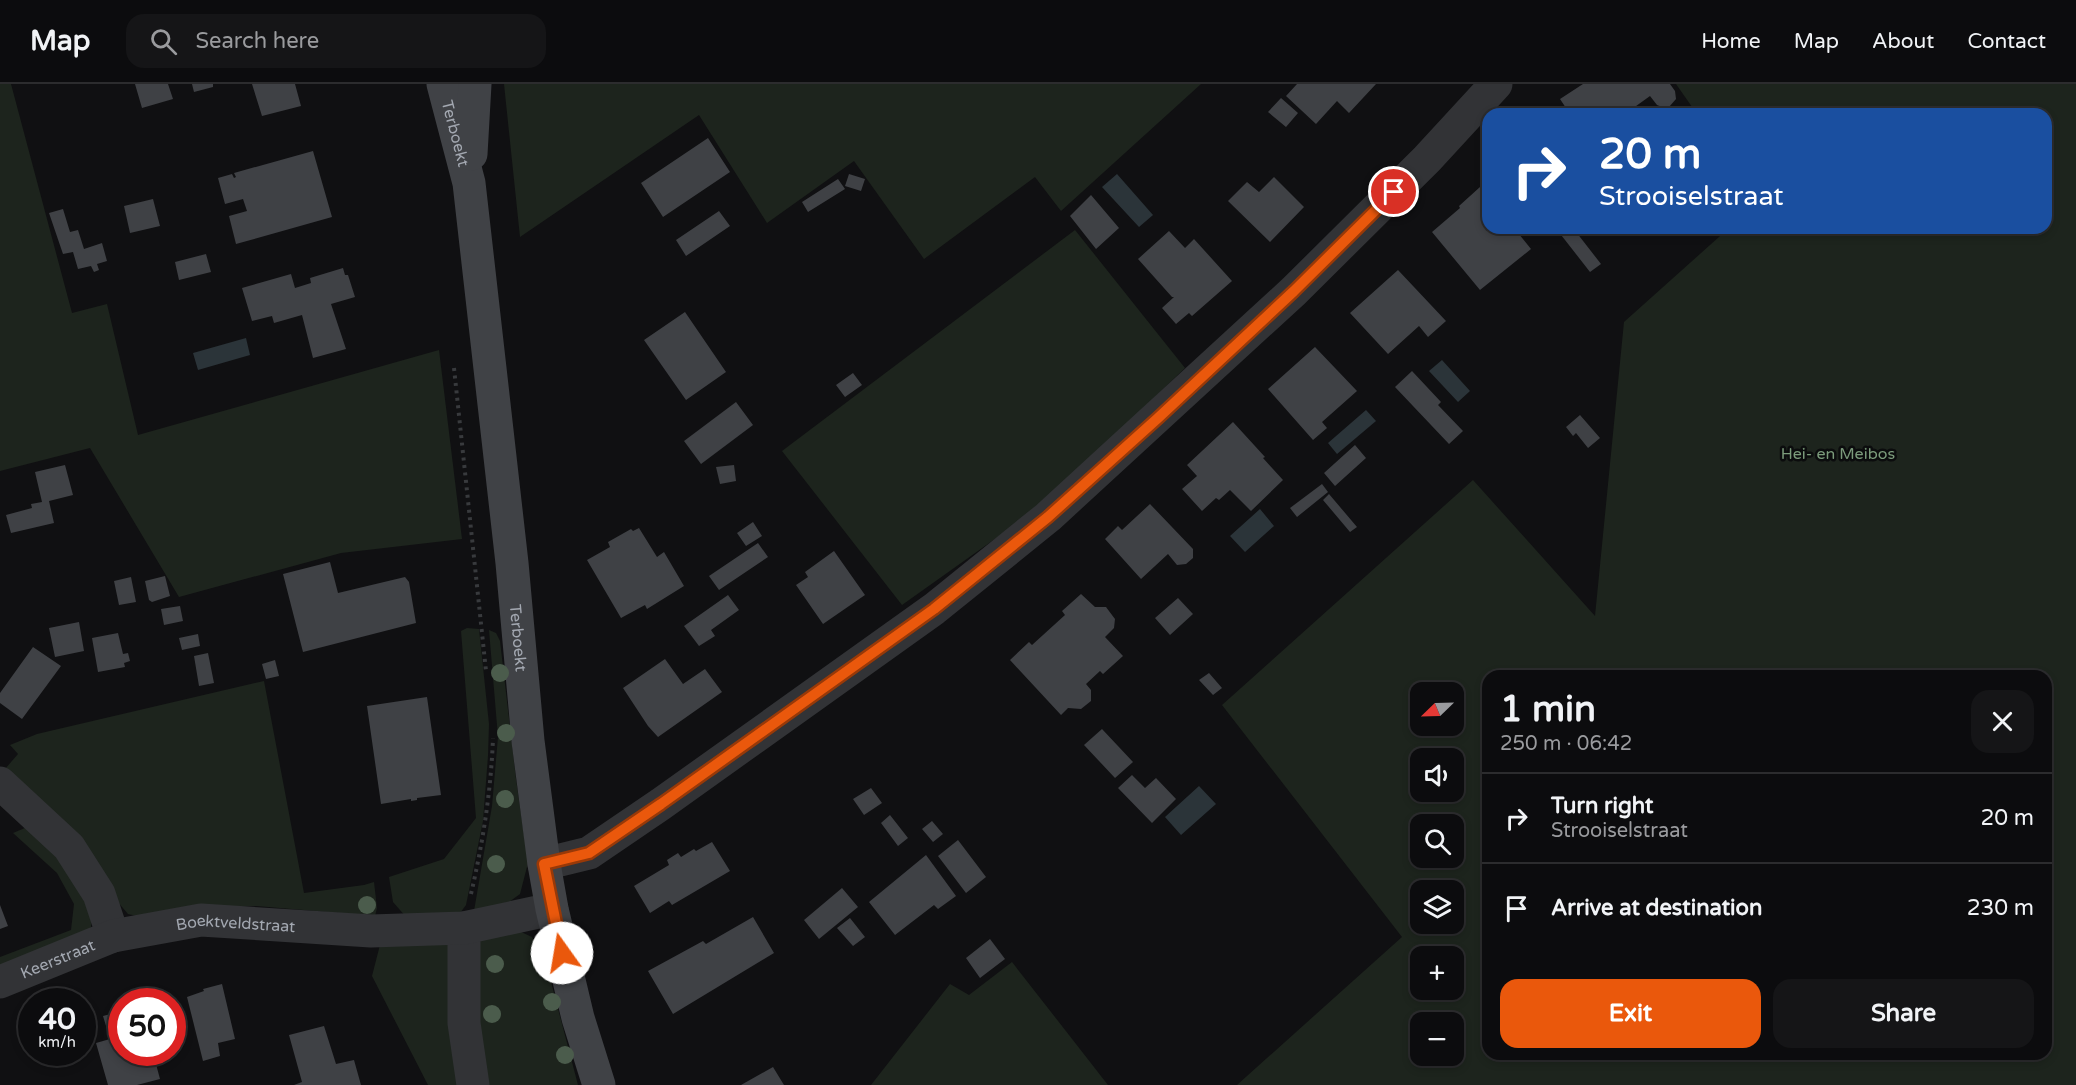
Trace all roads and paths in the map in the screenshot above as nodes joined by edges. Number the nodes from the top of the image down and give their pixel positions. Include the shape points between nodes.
1 (443, 84) edge
2 (475, 84) edge
3 (1496, 84) edge
4 (469, 183) junction
5 (453, 357) dead end
6 (487, 677) dead end
7 (493, 731) dead end
8 (0, 783) edge
9 (544, 864) junction
10 (552, 909) junction
11 (467, 914) junction
12 (113, 936) junction
13 (0, 982) edge
14 (472, 1085) edge
15 (598, 1085) edge

1 - 4 main road, Terboekt
2 - 4 main road, Terboekt
3 - 9 street via 1294,291 1048,517 934,609 661,804 589,853
4 - 9 main road, Terboekt
5 - 6 path
7 - 11 path via 491,778
8 - 12 street via 69,847 99,894
9 - 10 main road, Terboekt
10 - 11 street, Boektveldstraat
10 - 15 main road, Terboekt
11 - 12 street, Boektveldstraat via 370,931 201,920
11 - 14 street via 464,1023
12 - 13 street, Keerstraat

